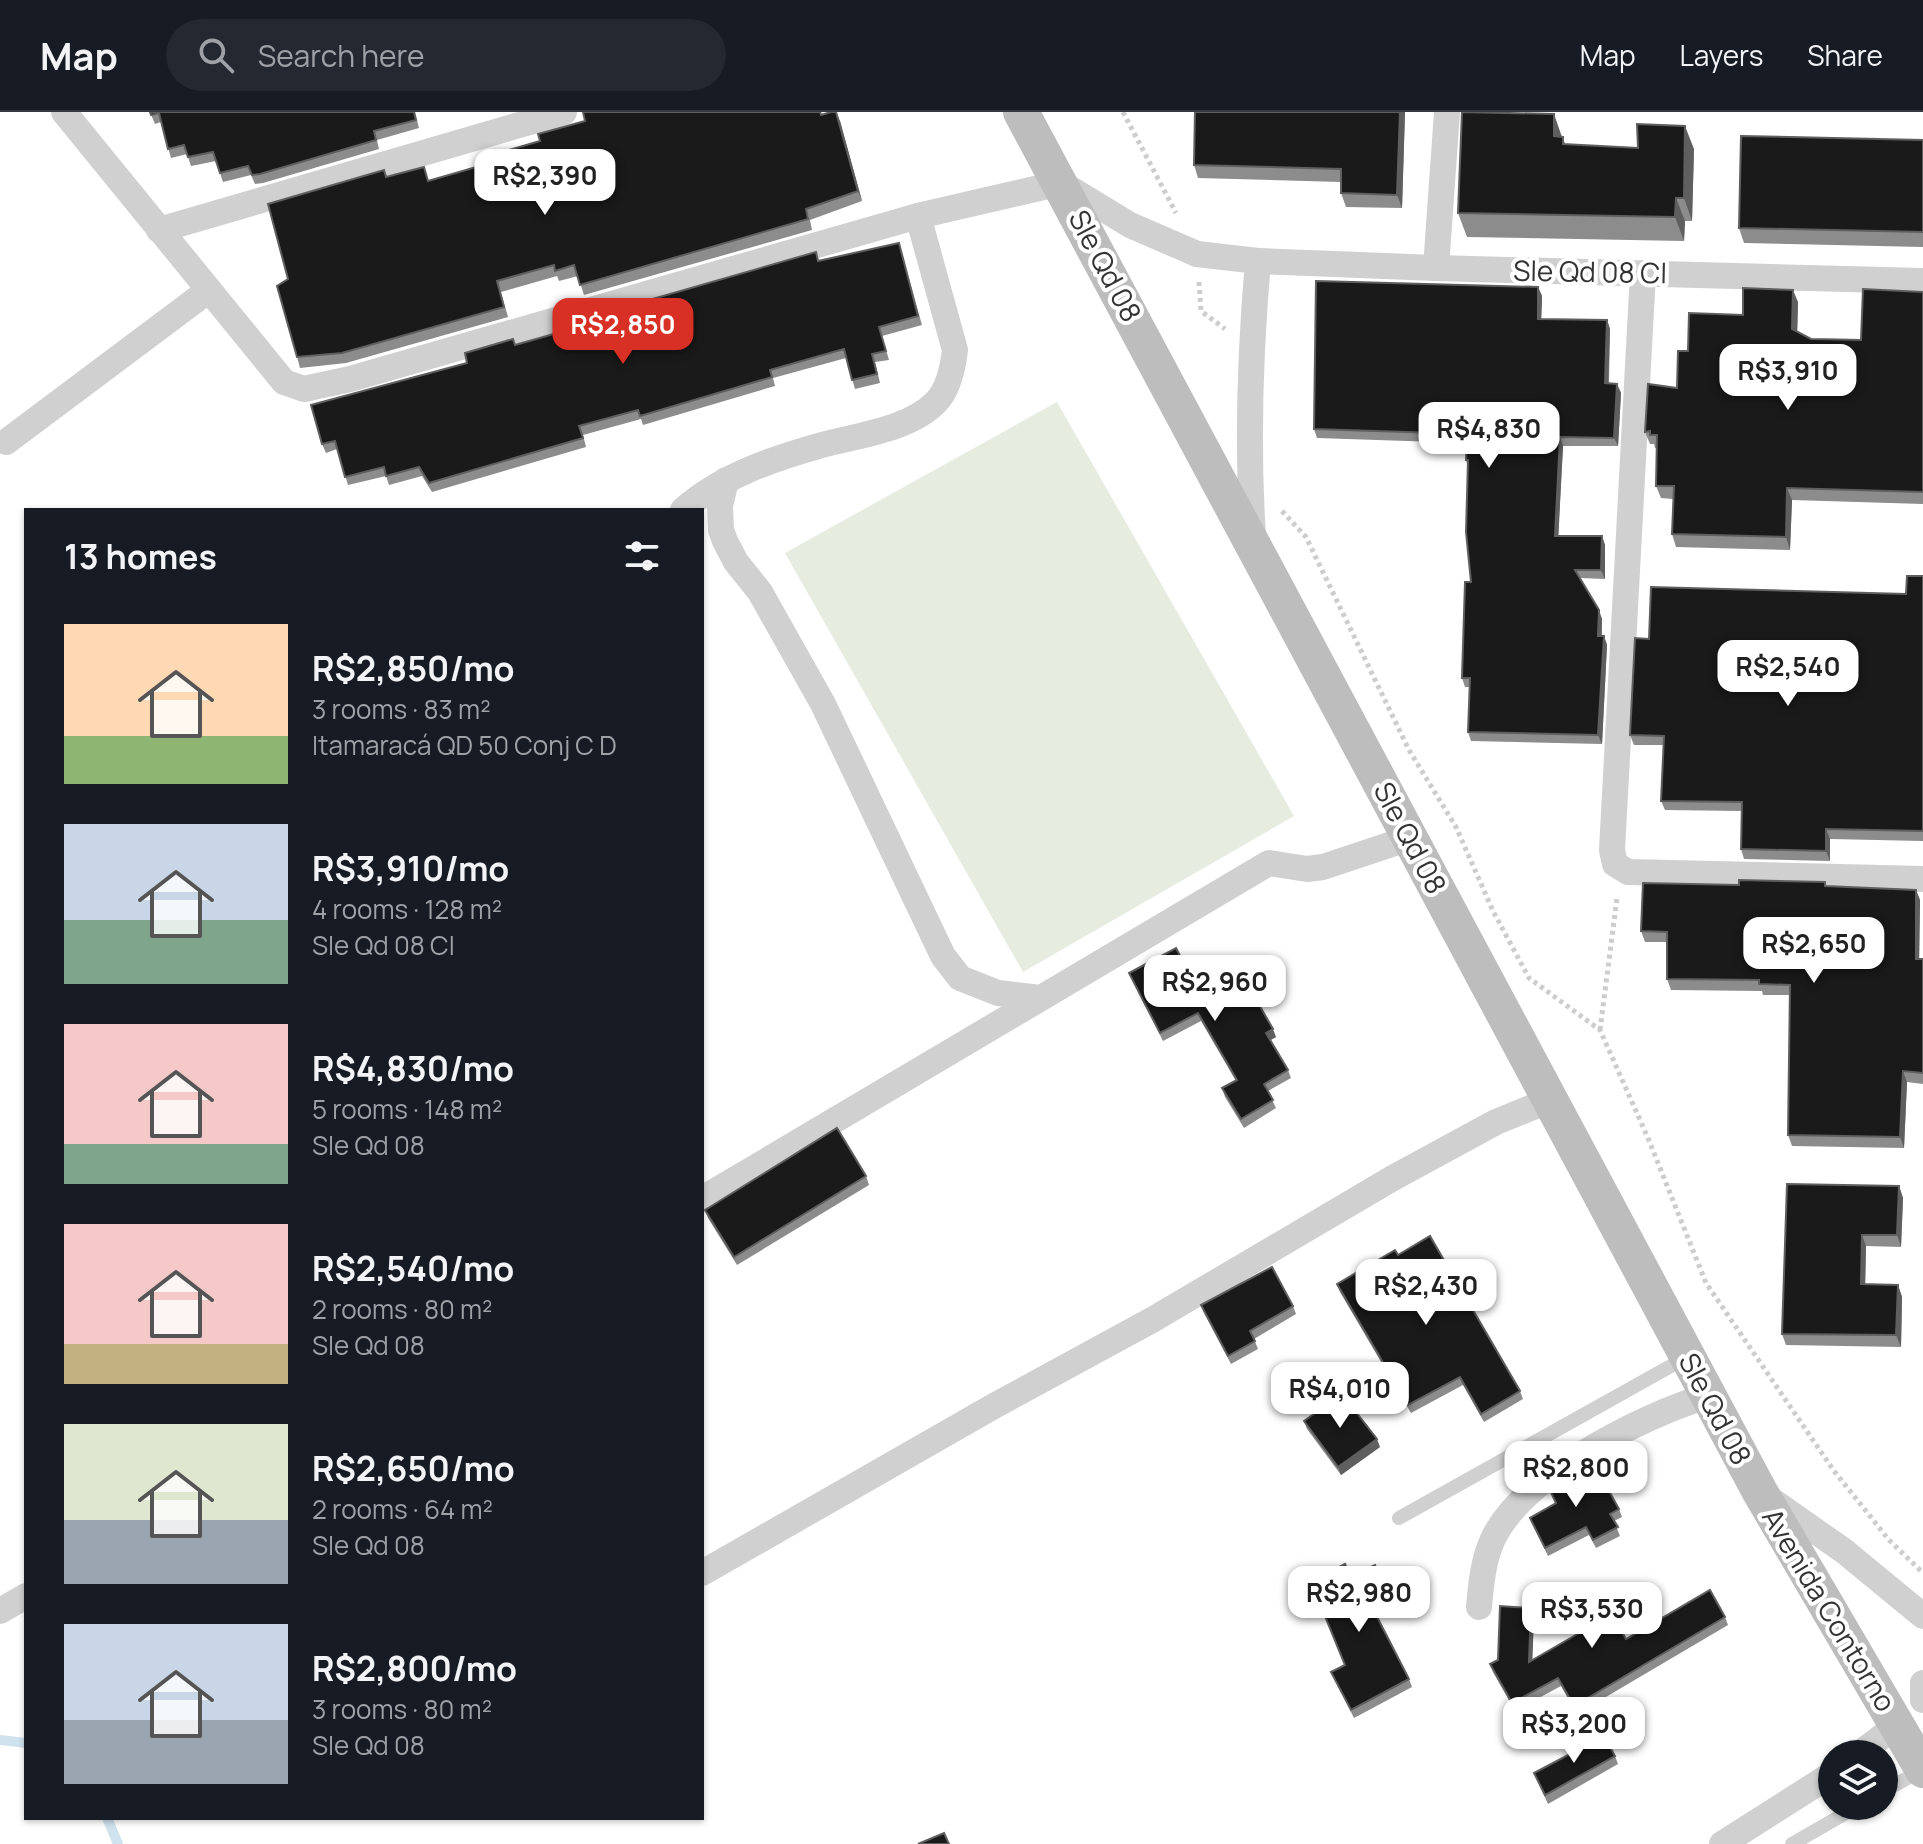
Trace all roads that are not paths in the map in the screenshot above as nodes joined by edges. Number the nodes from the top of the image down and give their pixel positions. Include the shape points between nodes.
1 (64, 112) edge
2 (564, 112) edge
3 (1021, 112) edge
4 (1447, 112) edge
5 (1061, 183) junction
6 (918, 216) junction
7 (159, 230) junction
8 (1258, 261) junction
9 (1436, 268) junction
10 (1643, 273) junction
11 (1923, 281) edge
12 (209, 290) junction
13 (6, 442) dead end
14 (726, 480) junction
15 (685, 508) edge
16 (1253, 544) junction
17 (1410, 838) junction
18 (1923, 879) edge
19 (1040, 998) junction
20 (1550, 1100) junction
21 (704, 1198) edge
22 (1687, 1357) junction
23 (1708, 1396) junction
24 (1760, 1492) junction
25 (1399, 1518) dead end
26 (704, 1572) edge
27 (24, 1597) edge
28 (1479, 1607) dead end
29 (0, 1611) edge
30 (1923, 1616) edge
31 (1923, 1683) edge
32 (1923, 1700) edge
33 (1897, 1725) junction
34 (1877, 1740) edge
35 (1923, 1749) edge
36 (1923, 1770) edge
37 (1818, 1783) edge
38 (1898, 1783) edge
39 (1834, 1820) edge
40 (1722, 1844) edge
41 (1792, 1844) edge

1 - 7 street
2 - 7 street
3 - 5 street
4 - 9 street
5 - 6 street
5 - 8 street, Sle Qd 08 Cl via 1130,225 1197,254
5 - 16 street, Sle Qd 08
6 - 12 street via 304,389 284,382
6 - 14 street via 955,350 938,401 908,421
7 - 12 street
8 - 9 street, Sle Qd 08 Cl
8 - 16 street via 1251,349
9 - 10 street, Sle Qd 08 Cl
10 - 11 street, Sle Qd 08 Cl
10 - 18 street via 1615,864 1628,872
12 - 13 street
14 - 15 street
14 - 19 street via 720,506 725,541 823,704 943,956 960,978 998,993
16 - 17 street, Sle Qd 08
17 - 19 street via 1323,867 1269,863
17 - 20 street, Sle Qd 08
19 - 21 street
20 - 22 street, Sle Qd 08
20 - 26 street via 1496,1122 1393,1178
22 - 23 street, Sle Qd 08
22 - 25 lane
23 - 24 street, Sle Qd 08
23 - 28 street via 1632,1425 1578,1457 1517,1507 1494,1538 1484,1565
24 - 30 street
24 - 33 street, Avenida Contorno
27 - 29 street
31 - 32 street
33 - 34 street
33 - 36 street, Avenida Contorno
35 - 36 street
36 - 38 lane
37 - 40 street
39 - 41 lane

